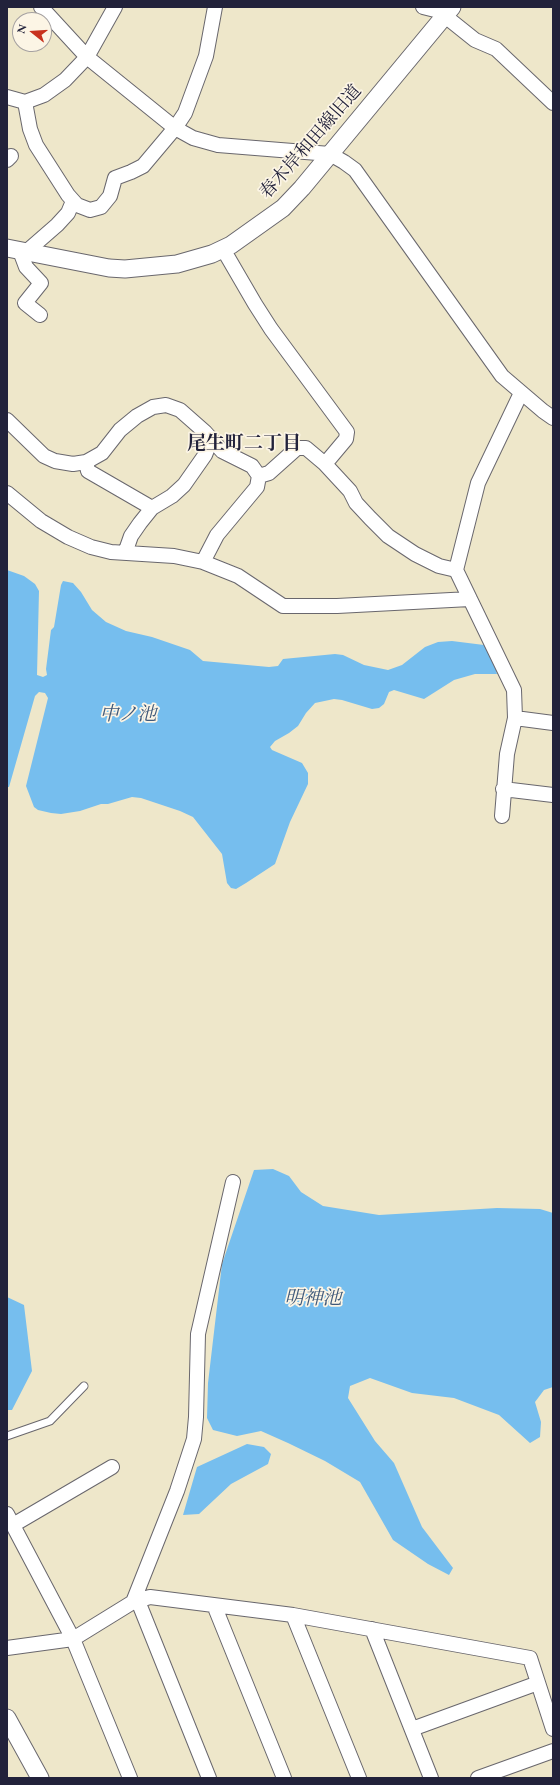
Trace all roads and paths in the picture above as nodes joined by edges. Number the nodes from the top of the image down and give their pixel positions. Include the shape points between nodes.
1 (41, 7) edge
2 (115, 7) edge
3 (216, 7) edge
4 (423, 7) edge
5 (448, 12) edge
6 (87, 57) junction
7 (7, 97) edge
8 (25, 102) junction
9 (553, 103) edge
10 (175, 128) junction
11 (330, 154) junction
12 (73, 201) junction
13 (223, 249) junction
14 (18, 250) edge
15 (40, 315) dead end
16 (521, 393) junction
17 (553, 418) edge
18 (7, 420) edge
19 (211, 440) junction
20 (86, 462) junction
21 (325, 464) junction
22 (259, 476) junction
23 (7, 493) edge
24 (152, 508) junction
25 (125, 553) junction
26 (204, 562) junction
27 (456, 570) junction
28 (470, 599) junction
29 (515, 718) junction
30 (553, 723) edge
31 (503, 790) junction
32 (553, 795) edge
33 (502, 816) dead end
34 (233, 1182) dead end
35 (84, 1386) dead end
36 (7, 1436) edge
37 (112, 1467) dead end
38 (10, 1519) edge
39 (136, 1601) junction
40 (214, 1605) junction
41 (293, 1615) junction
42 (372, 1629) junction
43 (73, 1639) junction
44 (7, 1648) edge
45 (538, 1683) junction
46 (7, 1718) edge
47 (412, 1729) junction
48 (553, 1729) edge
49 (553, 1751) edge
50 (40, 1778) edge
51 (130, 1778) edge
52 (209, 1778) edge
53 (284, 1778) edge
54 (359, 1778) edge
55 (431, 1778) edge
56 (478, 1778) edge

1 - 6 street
2 - 6 street
3 - 10 street via 206,56 185,113
4 - 5 street
5 - 9 street via 475,40 496,49
5 - 11 street, 春木岸和田線旧道
6 - 8 street via 65,80 44,95
6 - 10 street
7 - 8 street
8 - 12 street via 36,145
10 - 11 street via 193,138 218,145
10 - 12 street via 143,166 115,178 110,196 101,207 90,210
11 - 13 street, 春木岸和田線旧道 via 283,208
11 - 16 street via 355,170 502,376
12 - 14 street via 68,213 57,225
13 - 14 street, 春木岸和田線旧道 via 176,264 125,269
13 - 21 street via 271,329 347,432 346,439
14 - 15 street via 26,267 41,283 25,302
16 - 17 street
16 - 27 street via 478,484
18 - 20 street via 44,456 55,462
19 - 20 street via 180,410 166,405 153,407 120,430 102,453
19 - 22 street via 222,451 252,466
19 - 24 street via 205,455 184,485
20 - 24 street via 88,471
21 - 22 street via 306,448 297,448 269,473
21 - 27 street via 350,491 365,513 388,536 439,566
22 - 26 street via 257,487 217,535
23 - 25 street via 41,522 68,537 91,547
24 - 25 street via 131,536
25 - 26 street via 174,556
26 - 28 street via 238,576 283,606 337,606
27 - 28 street
28 - 29 street via 514,690
29 - 30 street
29 - 31 street
31 - 32 street
31 - 33 street
34 - 39 street via 198,1334 194,1439
35 - 36 lane via 50,1421
37 - 38 street
38 - 43 street
39 - 40 street via 150,1597
39 - 43 street
39 - 52 street
40 - 41 street
40 - 53 street
41 - 42 street
41 - 54 street
42 - 45 street via 530,1658
42 - 47 street
43 - 44 street
43 - 51 street
45 - 47 street
45 - 48 street
46 - 50 street
47 - 55 street
49 - 56 street

